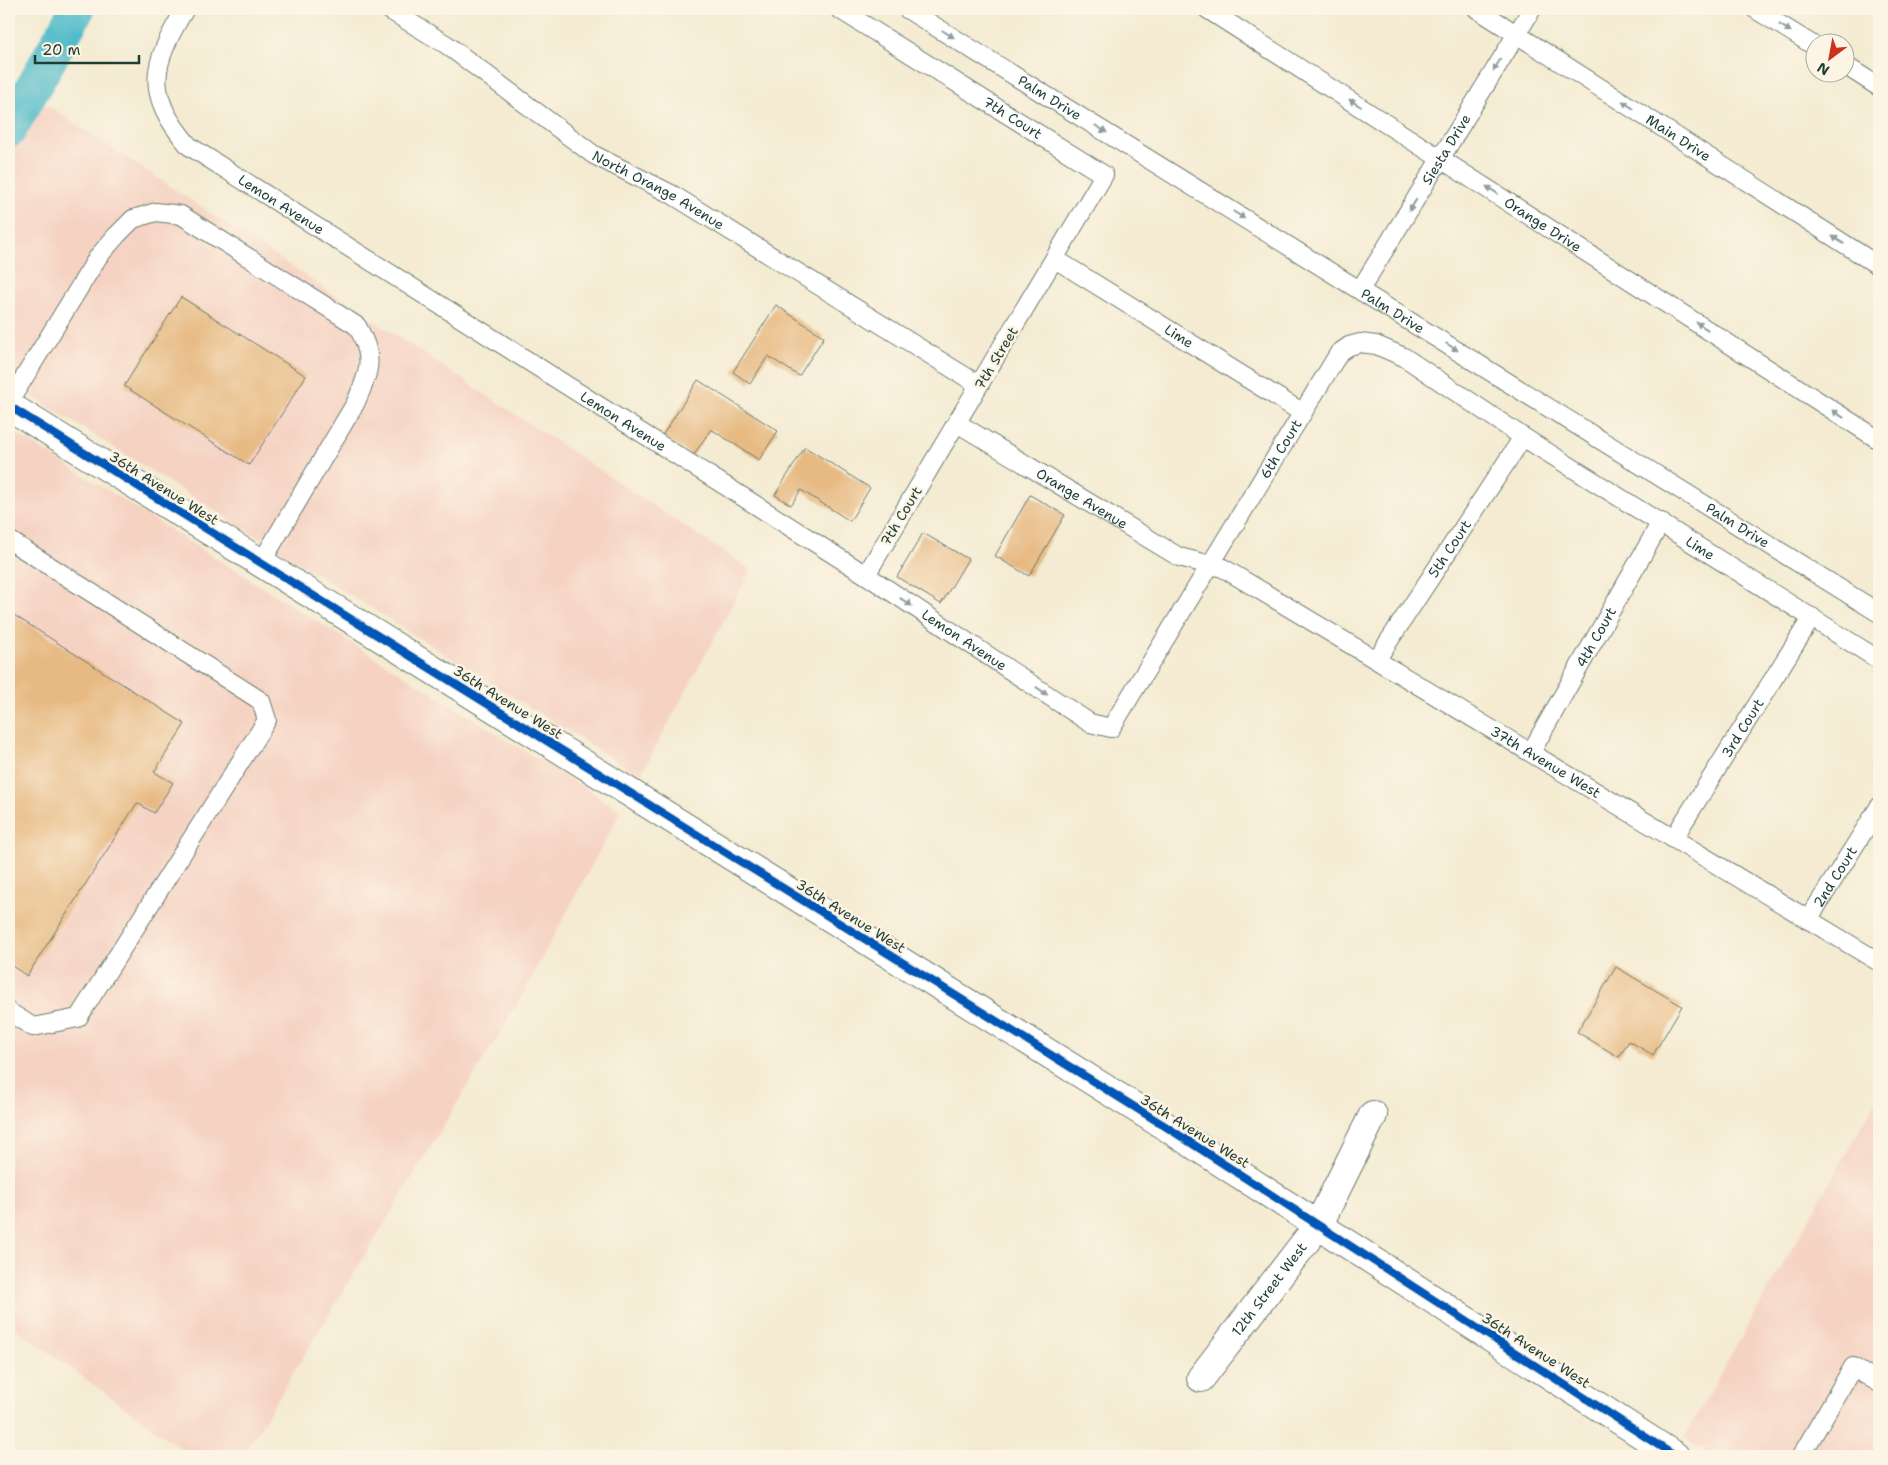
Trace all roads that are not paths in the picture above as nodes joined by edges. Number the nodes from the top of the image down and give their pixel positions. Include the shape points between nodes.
1 (185, 9) edge
2 (388, 9) edge
3 (839, 9) edge
4 (907, 9) edge
5 (1207, 9) edge
6 (1477, 9) edge
7 (1532, 9) edge
8 (1754, 9) edge
9 (1516, 34) junction
10 (1806, 41) edge
11 (1856, 72) edge
12 (1879, 87) edge
13 (1442, 158) junction
14 (1055, 259) junction
15 (1879, 266) edge
16 (1360, 290) junction
17 (979, 385) junction
18 (9, 404) edge
19 (1303, 413) junction
20 (957, 423) junction
21 (1523, 437) junction
22 (1879, 440) edge
23 (936, 457) joint
24 (1661, 522) junction
25 (9, 540) edge
26 (261, 563) junction
27 (1211, 565) junction
28 (866, 575) junction
29 (1879, 613) edge
30 (1812, 617) junction
31 (1377, 659) junction
32 (1879, 660) edge
33 (1111, 728) joint
34 (1531, 752) junction
35 (1879, 808) edge
36 (1672, 839) junction
37 (1808, 920) junction
38 (1879, 962) edge
39 (9, 1012) edge
40 (1373, 1116) dead end
41 (1319, 1224) junction
42 (1201, 1378) dead end
43 (1879, 1383) edge
44 (1675, 1456) edge
45 (1801, 1456) edge

1 - 28 lane, Lemon Avenue via 172,31 156,82 171,125 189,146
2 - 17 lane, North Orange Avenue via 448,45 594,155 673,195
3 - 14 lane, 7th Court via 1104,175
4 -> 16 lane, Palm Drive
13 -> 5 lane, Orange Drive
6 - 9 lane, Main Drive
7 - 9 lane, Siesta Drive
8 -> 10 lane
9 -> 13 lane, Siesta Drive
15 -> 9 lane, Main Drive
11 - 12 lane
13 -> 16 lane, Siesta Drive
22 -> 13 lane, Orange Drive
14 - 17 lane, 7th Street
14 - 19 lane, Lime
16 -> 29 lane, Palm Drive
17 - 20 lane, 7th Street
18 - 26 street, 36th Avenue West
18 - 26 lane via 98,257 133,219 156,212 181,215 358,326 370,362 362,387
19 - 21 lane, 6th Court via 1339,353 1360,343 1376,345 1404,357
19 - 27 lane, 6th Court
20 - 23 lane, 7th Street
20 - 27 lane, Orange Avenue via 1179,557
21 - 24 lane, Lime
21 - 31 lane, 5th Court
23 - 28 lane, 7th Court
24 - 30 lane, Lime
24 - 34 lane, 4th Court
25 - 39 lane via 261,701 267,720 78,1018 34,1027
26 - 41 street, 36th Avenue West
27 - 31 lane, 37th Avenue West via 1223,568
27 - 33 lane, 6th Court
28 -> 33 lane, Lemon Avenue via 1090,723
30 - 32 lane, Lime
30 - 36 lane, 3rd Court
31 - 34 lane, 37th Avenue West
34 - 36 lane, 37th Avenue West
35 - 37 lane, 2nd Court
36 - 37 lane, 37th Avenue West
37 - 38 lane, 37th Avenue West
40 - 41 street, 12th Street West
41 - 42 street, 12th Street West
41 - 44 street, 36th Avenue West
43 - 45 lane via 1853,1367

